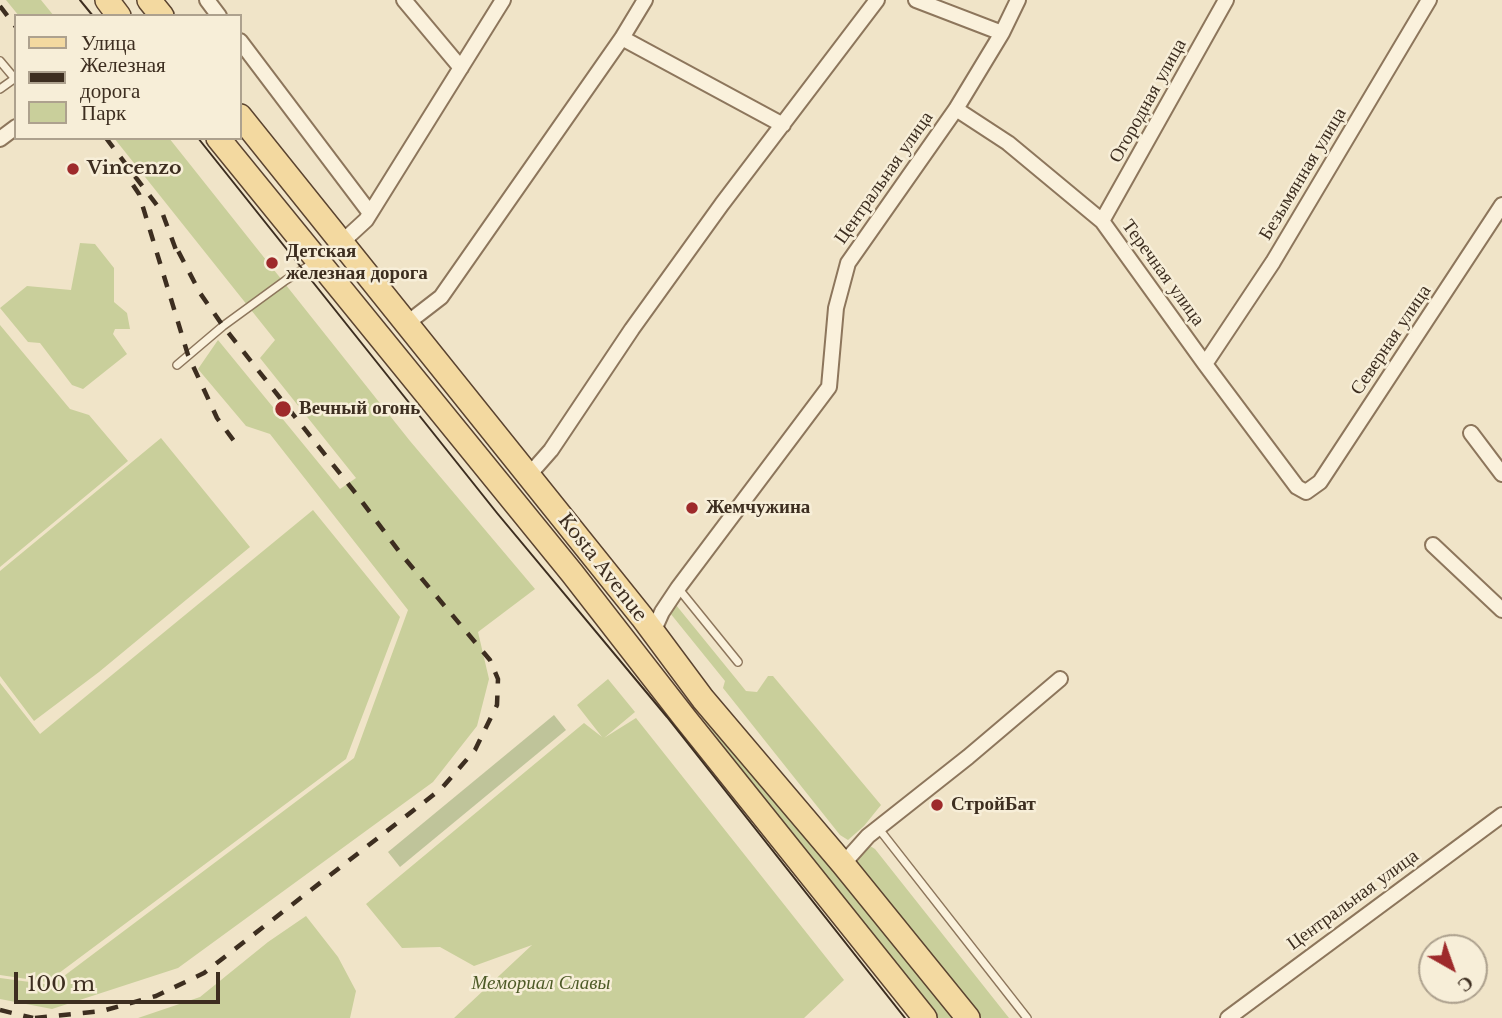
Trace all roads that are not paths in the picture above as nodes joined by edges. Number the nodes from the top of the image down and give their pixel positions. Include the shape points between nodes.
1 (149, 0) edge
2 (404, 0) edge
3 (503, 0) edge
4 (645, 0) edge
5 (877, 0) edge
6 (916, 0) edge
7 (1018, 0) edge
8 (1226, 0) edge
9 (1429, 0) edge
10 (160, 14) edge
11 (1002, 33) junction
12 (622, 38) junction
13 (242, 44) edge
14 (0, 61) edge
15 (461, 68) junction
16 (14, 78) edge
17 (956, 109) junction
18 (242, 119) edge
19 (783, 125) junction
20 (220, 140) edge
21 (1502, 205) edge
22 (370, 213) junction
23 (1102, 221) junction
24 (341, 243) junction
25 (318, 260) junction
26 (405, 324) junction
27 (1205, 364) junction
28 (177, 365) dead end
29 (1471, 433) dead end
30 (1502, 474) edge
31 (529, 475) junction
32 (1306, 492) joint
33 (1433, 545) dead end
34 (678, 588) junction
35 (1502, 610) edge
36 (653, 632) junction
37 (673, 659) junction
38 (738, 662) dead end
39 (652, 676) junction
40 (1060, 679) dead end
41 (1502, 816) edge
42 (878, 828) junction
43 (843, 864) junction
44 (925, 1018) edge
45 (968, 1018) edge
46 (1027, 1018) edge
47 (1228, 1018) edge

1 - 10 main road
2 - 15 street
3 - 15 street
4 - 12 street
5 - 19 street
6 - 11 street
7 - 11 street, Центральная улица
8 - 23 street, Огородная улица
9 - 27 street, Безымянная улица via 1273,262
11 - 17 street, Центральная улица
12 - 19 street
12 - 26 street via 441,297
13 - 22 street
14 - 16 lane
15 - 22 street
17 - 23 street, Теречная улица via 1008,143
17 - 34 street, Центральная улица via 848,263 836,308 829,387
18 - 24 main road, Kosta Avenue
19 - 31 street
20 - 25 main road, Kosta Avenue
21 - 32 street, Северная улица via 1320,482
22 - 24 street
23 - 27 street, Теречная улица
24 - 25 lane
24 - 26 main road, Kosta Avenue
25 - 28 lane via 223,326
25 - 39 main road, Kosta Avenue
26 - 31 main road, Kosta Avenue
27 - 32 street, Теречная улица via 1297,487
29 - 30 street
31 - 36 main road, Kosta Avenue
33 - 35 street
34 - 36 street, Центральная улица
34 - 38 lane
36 - 37 main road, Kosta Avenue
37 - 39 main road
37 - 43 main road, Kosta Avenue
39 - 44 main road, Kosta Avenue
40 - 42 street
41 - 47 street, Центральная улица
42 - 43 street
42 - 46 lane
43 - 45 main road, Kosta Avenue

